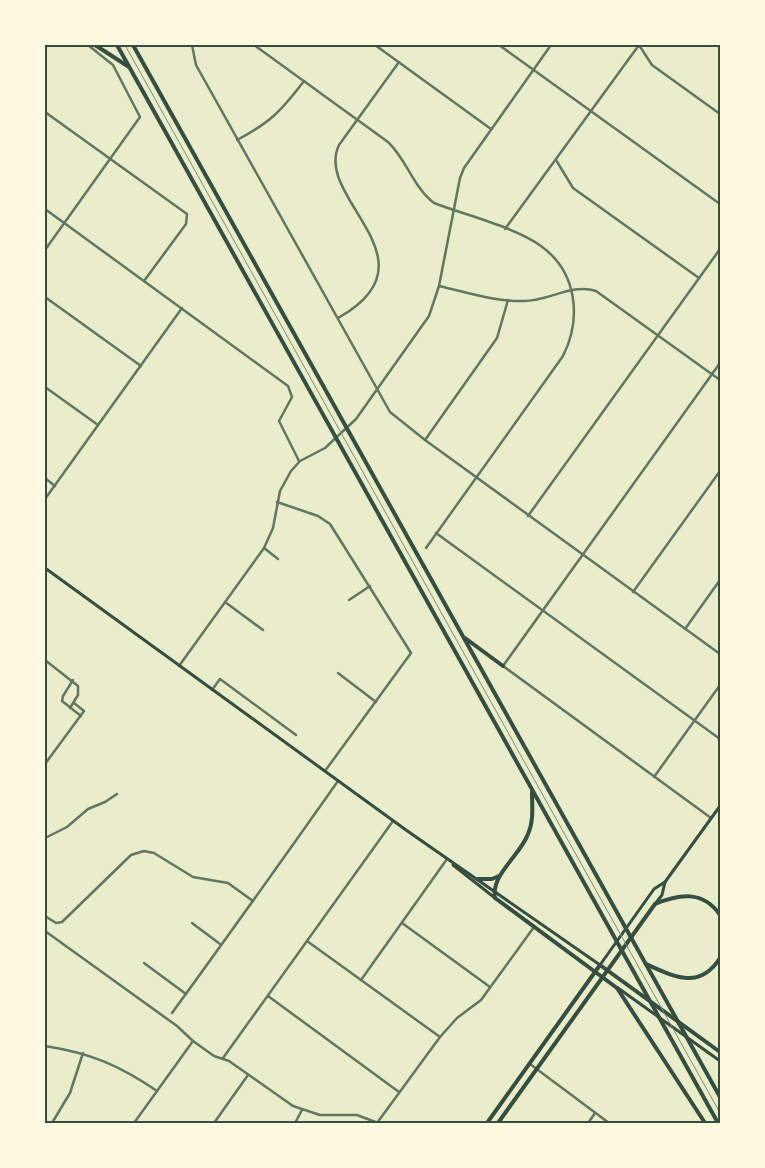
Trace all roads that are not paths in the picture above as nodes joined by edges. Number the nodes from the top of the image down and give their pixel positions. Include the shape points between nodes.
1 (88, 45) edge
2 (95, 45) edge
3 (117, 45) edge
4 (133, 45) edge
5 (192, 45) edge
6 (254, 45) edge
7 (375, 45) edge
8 (499, 45) edge
9 (551, 45) edge
10 (639, 45) edge
11 (399, 62) junction
12 (130, 68) junction
13 (534, 70) junction
14 (304, 81) junction
15 (591, 111) junction
16 (45, 112) edge
17 (720, 114) edge
18 (357, 120) junction
19 (491, 129) junction
20 (237, 140) junction
21 (111, 159) junction
22 (556, 160) junction
23 (720, 204) edge
24 (45, 209) edge
25 (453, 210) junction
26 (64, 223) junction
27 (505, 229) junction
28 (720, 249) edge
29 (45, 250) edge
30 (699, 278) junction
31 (144, 281) junction
32 (439, 286) junction
33 (571, 290) junction
34 (45, 296) edge
35 (508, 300) junction
36 (182, 308) junction
37 (337, 318) junction
38 (658, 335) junction
39 (720, 363) edge
40 (141, 366) junction
41 (712, 374) junction
42 (720, 380) edge
43 (45, 387) edge
44 (377, 391) junction
45 (98, 425) junction
46 (425, 440) junction
47 (300, 461) junction
48 (720, 471) edge
49 (45, 478) edge
50 (476, 478) junction
51 (55, 486) junction
52 (45, 500) edge
53 (277, 502) junction
54 (528, 516) junction
55 (436, 533) junction
56 (264, 548) junction
57 (426, 548) dead end
58 (583, 554) junction
59 (278, 559) dead end
60 (45, 568) edge
61 (720, 580) edge
62 (370, 586) junction
63 (633, 592) junction
64 (348, 600) dead end
65 (225, 602) junction
66 (543, 611) junction
67 (685, 629) junction
68 (263, 630) dead end
69 (463, 636) junction
70 (720, 654) edge
71 (45, 660) edge
72 (179, 666) junction
73 (503, 666) junction
74 (338, 673) dead end
75 (74, 680) junction
76 (720, 685) edge
77 (212, 690) junction
78 (376, 702) junction
79 (74, 703) junction
80 (70, 708) junction
81 (81, 716) junction
82 (694, 720) junction
83 (296, 735) dead end
84 (720, 739) edge
85 (45, 764) edge
86 (325, 771) junction
87 (654, 777) junction
88 (338, 781) junction
89 (532, 790) junction
90 (117, 794) dead end
91 (720, 806) edge
92 (712, 818) junction
93 (393, 821) junction
94 (45, 838) edge
95 (447, 860) junction
96 (501, 876) junction
97 (478, 879) junction
98 (665, 882) junction
99 (494, 890) junction
100 (495, 898) junction
101 (254, 901) junction
102 (655, 904) junction
103 (720, 915) edge
104 (45, 916) edge
105 (192, 923) dead end
106 (402, 923) junction
107 (534, 927) junction
108 (45, 931) edge
109 (307, 941) junction
110 (220, 944) junction
111 (720, 958) edge
112 (144, 963) dead end
113 (646, 964) junction
114 (600, 965) junction
115 (607, 970) junction
116 (595, 972) junction
117 (603, 977) junction
118 (361, 980) junction
119 (490, 987) junction
120 (617, 988) junction
121 (186, 994) junction
122 (268, 996) junction
123 (172, 1013) dead end
124 (440, 1037) junction
125 (193, 1041) junction
126 (45, 1046) edge
127 (720, 1052) edge
128 (83, 1053) junction
129 (223, 1058) junction
130 (720, 1061) edge
131 (529, 1064) junction
132 (535, 1070) junction
133 (248, 1075) junction
134 (157, 1090) junction
135 (399, 1092) junction
136 (720, 1097) edge
137 (302, 1110) junction
138 (595, 1113) junction
139 (52, 1123) edge
140 (134, 1123) edge
141 (214, 1123) edge
142 (296, 1123) edge
143 (378, 1123) edge
144 (487, 1123) edge
145 (498, 1123) edge
146 (588, 1123) edge
147 (609, 1123) edge
148 (705, 1123) edge
149 (718, 1123) edge

1 - 21 street via 113,65 140,119
2 - 12 main road
3 - 12 main road
4 - 69 main road
5 - 20 street via 196,65
6 - 14 street
7 - 11 street
8 - 13 street
9 - 13 street
10 - 15 street
10 - 17 street via 652,65
11 - 18 street
11 - 19 street
12 - 89 main road
13 - 15 street
13 - 19 street
14 - 18 street
14 - 20 street via 278,114 264,126
15 - 22 street
15 - 23 street
16 - 21 street
18 - 25 street via 394,148 425,196
18 - 37 street via 336,150 335,168 374,244 378,264 367,296 354,309
19 - 25 street via 464,168
20 - 37 street
21 - 26 street
21 - 31 street via 187,214 184,227
22 - 27 street
22 - 30 street via 573,188
24 - 26 street
25 - 27 street
25 - 32 street
26 - 29 street
26 - 31 street
27 - 33 street via 547,252 561,268
28 - 30 street
30 - 38 street
31 - 36 street
32 - 35 street
32 - 44 street via 427,321
33 - 35 street via 532,301
33 - 38 street via 596,291
33 - 50 street via 575,320 563,356
34 - 40 street
35 - 46 street via 497,338
36 - 40 street
36 - 47 street via 290,388 291,400 279,421
37 - 44 street
38 - 41 street
38 - 54 street
39 - 41 street
40 - 45 street
41 - 42 street
41 - 58 street
43 - 45 street
44 - 46 street via 390,412
44 - 47 street via 356,419 325,448
45 - 51 street
46 - 50 street
47 - 53 street via 284,482
48 - 63 street
49 - 51 street
50 - 54 street
50 - 55 street
51 - 52 street
53 - 56 street via 273,528
53 - 62 street via 318,516 330,524
54 - 58 street
55 - 57 street
55 - 66 street
56 - 59 street
56 - 65 street
58 - 63 street
58 - 66 street
60 - 72 main road
61 - 67 street
62 - 64 street
62 - 78 street via 411,652
63 - 67 street
65 - 68 street
65 - 72 street
66 - 73 street
66 - 82 street
67 - 70 street
69 - 73 main road
69 - 113 main road
71 - 75 street
72 - 77 main road
73 - 87 street
74 - 78 street
75 - 79 street via 79,690
75 - 80 street via 62,699
76 - 82 street
77 - 83 street via 220,679
77 - 86 main road
78 - 86 street
79 - 80 street
79 - 81 street via 84,711
80 - 81 street
81 - 85 street
82 - 84 street
82 - 87 street
86 - 88 main road
87 - 92 street
88 - 93 main road
88 - 101 street
89 - 96 main road via 532,822 528,834
89 - 149 main road
90 - 94 street
91 - 92 main road
92 - 98 main road
93 - 95 main road
93 - 109 street
95 - 97 main road
95 - 100 main road
95 - 106 street
96 - 97 main road
96 - 99 main road
97 - 99 main road
98 - 102 main road via 662,895
98 - 114 main road via 654,889
99 - 100 main road
99 - 114 main road
100 - 107 main road
101 - 104 street via 223,881 193,877 162,856 144,851 131,855 62,922 56,923
101 - 110 street
102 - 103 main road via 671,897 689,895 708,902
102 - 115 main road
105 - 110 street
106 - 118 street
106 - 119 street
107 - 116 main road
107 - 119 street
108 - 125 street
109 - 118 street
109 - 122 street
110 - 121 street
111 - 113 main road via 709,971 690,978 668,976
112 - 121 street
113 - 136 main road
114 - 115 main road
114 - 116 main road
115 - 117 main road
115 - 127 main road
116 - 117 main road
116 - 131 main road
117 - 120 main road
117 - 132 main road
118 - 124 street
119 - 124 street via 477,1004 457,1018
120 - 130 main road
120 - 148 main road
121 - 123 street
122 - 129 street
122 - 135 street
124 - 135 street
125 - 129 street via 214,1056
125 - 134 street
126 - 128 street
128 - 134 street via 120,1067
128 - 139 street via 70,1093
129 - 133 street
131 - 132 street
131 - 144 main road
132 - 138 street
132 - 145 main road
133 - 137 street
133 - 141 street
134 - 140 street
135 - 143 street
137 - 142 street
137 - 143 street via 326,1116 357,1115
138 - 146 street
138 - 147 street

